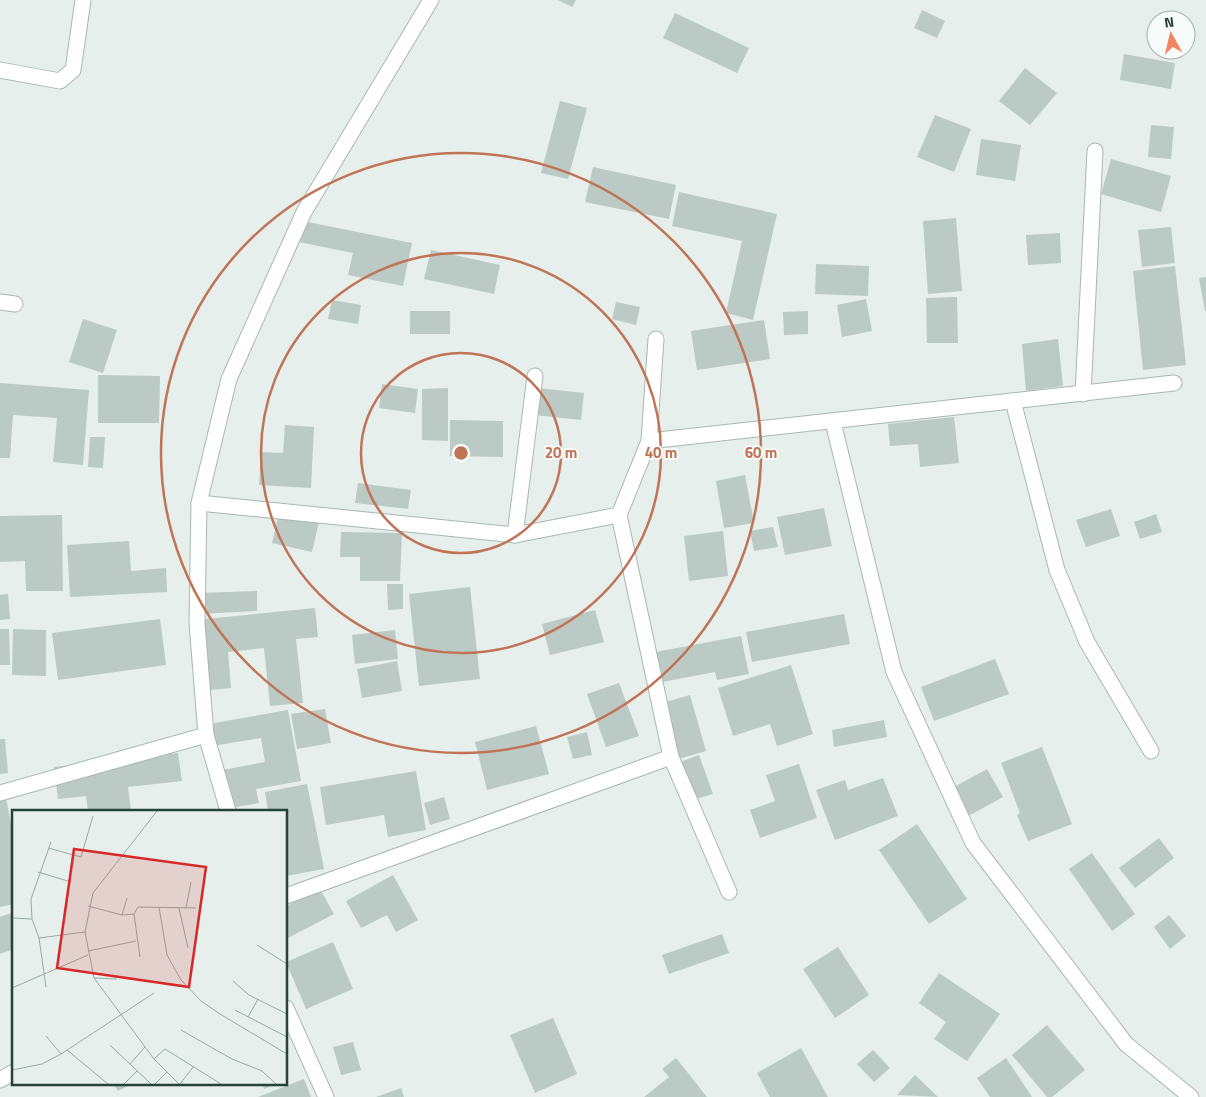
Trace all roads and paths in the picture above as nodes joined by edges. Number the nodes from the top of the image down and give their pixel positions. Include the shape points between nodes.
1 (83, 0) edge
2 (431, 0) edge
3 (0, 70) edge
4 (1095, 151) dead end
5 (656, 339) dead end
6 (535, 376) dead end
7 (1174, 383) dead end
8 (1083, 394) junction
9 (1013, 401) junction
10 (833, 422) junction
11 (649, 441) junction
12 (199, 503) junction
13 (619, 515) junction
14 (515, 536) junction
15 (206, 735) junction
16 (1151, 751) dead end
17 (671, 757) junction
18 (0, 793) edge
19 (228, 810) edge
20 (729, 892) dead end
21 (288, 895) edge
22 (288, 1012) edge
23 (12, 1073) edge
24 (0, 1080) edge
25 (326, 1097) edge
26 (1192, 1097) edge

1 - 3 street via 73,70 60,81
2 - 12 street via 304,212 229,379
4 - 8 street
5 - 11 street
6 - 14 street
7 - 8 street
8 - 9 street
9 - 10 street
9 - 16 street via 1057,570 1087,642
10 - 11 street
10 - 26 street via 894,672 972,842 1126,1044
11 - 13 street
12 - 14 street
12 - 15 street via 197,623
13 - 14 street
13 - 17 street
15 - 18 street
15 - 19 street
17 - 20 street
17 - 21 street
22 - 25 street
23 - 24 street

